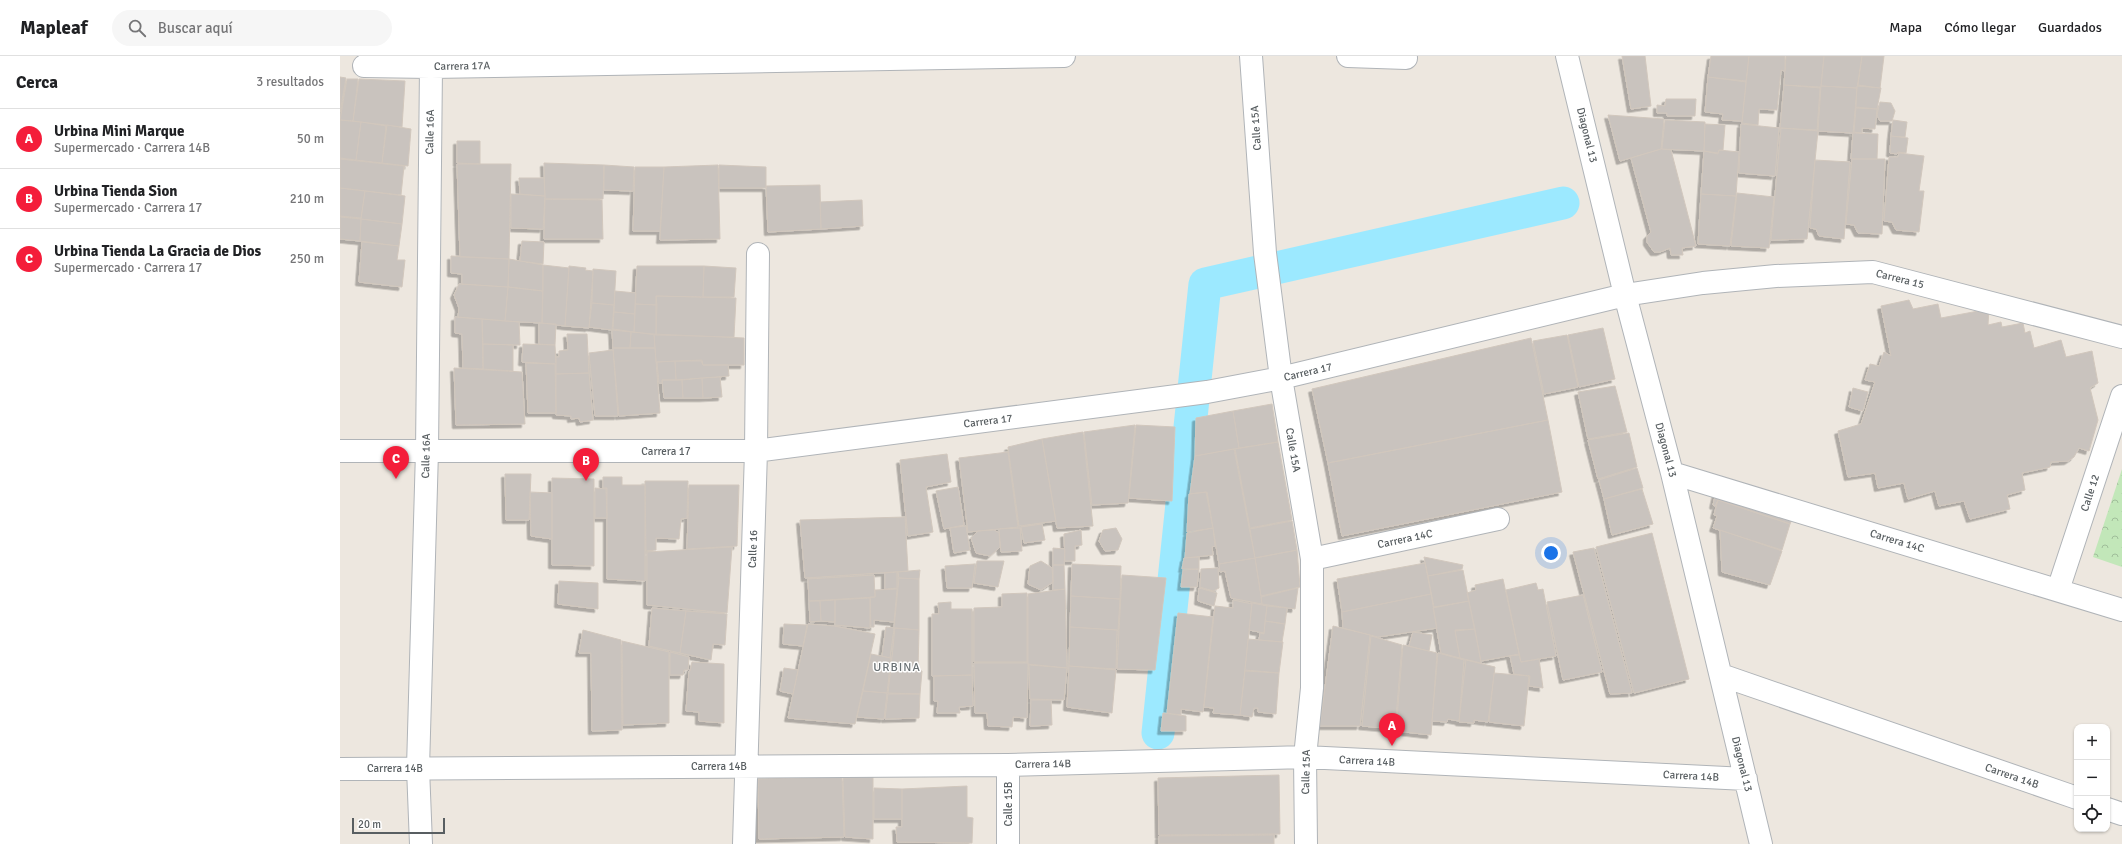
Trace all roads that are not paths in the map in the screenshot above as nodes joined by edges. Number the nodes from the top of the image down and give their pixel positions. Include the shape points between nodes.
1 (1064, 56) edge
2 (1251, 56) edge
3 (1348, 56) edge
4 (1567, 56) edge
5 (1406, 58) dead end
6 (364, 66) dead end
7 (431, 67) junction
8 (758, 254) dead end
9 (1625, 295) junction
10 (2122, 337) edge
11 (1281, 378) junction
12 (2122, 396) edge
13 (340, 451) edge
14 (427, 451) junction
15 (756, 451) junction
16 (1672, 473) junction
17 (1498, 519) dead end
18 (1312, 559) junction
19 (2058, 590) junction
20 (2122, 610) edge
21 (1720, 675) junction
22 (1305, 758) junction
23 (747, 765) junction
24 (1008, 765) junction
25 (418, 768) junction
26 (340, 769) edge
27 (1746, 779) junction
28 (2074, 797) edge
29 (2110, 810) edge
30 (2122, 814) edge
31 (421, 844) edge
32 (744, 844) edge
33 (1008, 844) edge
34 (1306, 844) edge
35 (1761, 844) edge

1 - 7 street, Carrera 17A
2 - 11 street, Calle 15A via 1266,252
3 - 5 street
4 - 9 street, Diagonal 13
6 - 7 street, Carrera 17A
7 - 14 street, Calle 16A
8 - 15 street, Calle 16
9 - 10 street, Carrera 15 via 1711,282 1873,272
9 - 11 street, Carrera 17
9 - 16 street, Diagonal 13
11 - 15 street, Carrera 17 via 1165,398
11 - 18 street, Calle 15A
12 - 19 street, Calle 12
13 - 14 street, Carrera 17
14 - 15 street, Carrera 17
14 - 25 street, Calle 16A
15 - 23 street, Calle 16
16 - 19 street, Carrera 14C
16 - 21 street, Diagonal 13
17 - 18 street, Carrera 14C
18 - 22 street, Calle 15A via 1312,688
19 - 20 street, Carrera 14C
21 - 27 street, Diagonal 13
21 - 28 street, Carrera 14B
22 - 24 street, Carrera 14B
22 - 27 street, Carrera 14B
22 - 34 street, Calle 15A
23 - 24 street, Carrera 14B
23 - 25 street, Carrera 14B
23 - 32 street, Calle 16
24 - 33 street, Calle 15B
25 - 26 street, Carrera 14B
25 - 31 street, Calle 16A
27 - 35 street, Diagonal 13
29 - 30 street

